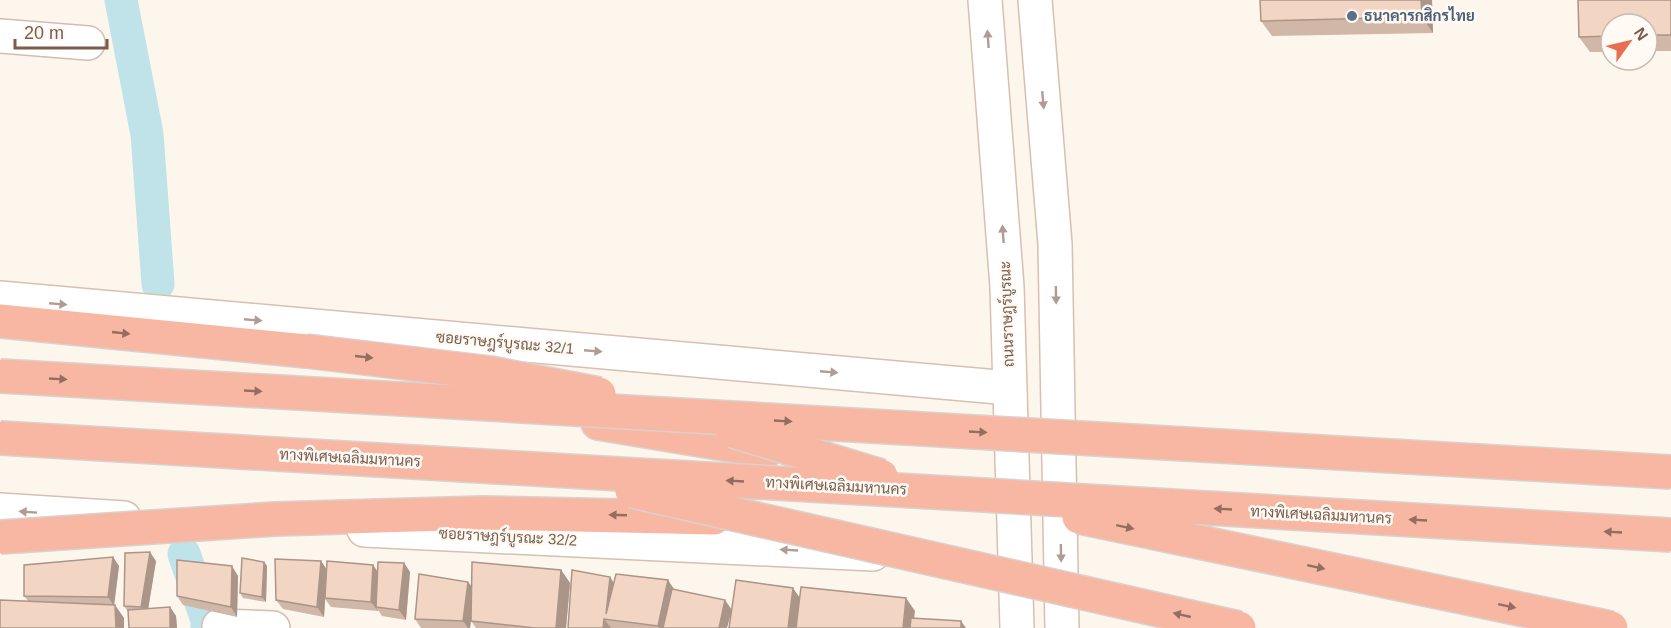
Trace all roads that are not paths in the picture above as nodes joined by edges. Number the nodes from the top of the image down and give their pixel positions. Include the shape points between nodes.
1 (985, 0) edge
2 (1035, 0) edge
3 (0, 36) edge
4 (88, 43) dead end
5 (0, 298) edge
6 (0, 321) edge
7 (0, 376) edge
8 (1009, 388) junction
9 (429, 402) dead end
10 (0, 438) edge
11 (424, 460) dead end
12 (1671, 472) edge
13 (883, 477) junction
14 (0, 510) edge
15 (760, 520) junction
16 (1671, 535) edge
17 (0, 537) edge
18 (1015, 561) junction
19 (219, 626) dead end
20 (273, 628) edge
21 (1017, 628) edge
22 (1062, 628) edge
23 (1239, 628) edge
24 (1611, 628) edge

8 -> 1 street, ถนนราษฎร์บูรณะ via 1007,287
2 -> 22 street via 1055,244
3 - 4 street
5 -> 8 street, ซอยราษฎร์บูรณะ 32/1
6 -> 13 highway, bridge via 369,357 490,373 636,403
7 -> 12 highway, bridge
8 - 18 street, ถนนราษฎร์บูรณะ
9 - 13 highway, bridge via 662,432
16 -> 10 highway, ทางพิเศษเฉลิมมหานคร, bridge
11 - 15 highway, bridge via 602,484
13 -> 24 highway, bridge
18 -> 14 street, ซอยราษฎร์บูรณะ 32/2
15 -> 17 highway, bridge via 420,513
23 -> 15 highway, bridge
18 - 21 street, ถนนราษฎร์บูรณะ
19 - 20 street

